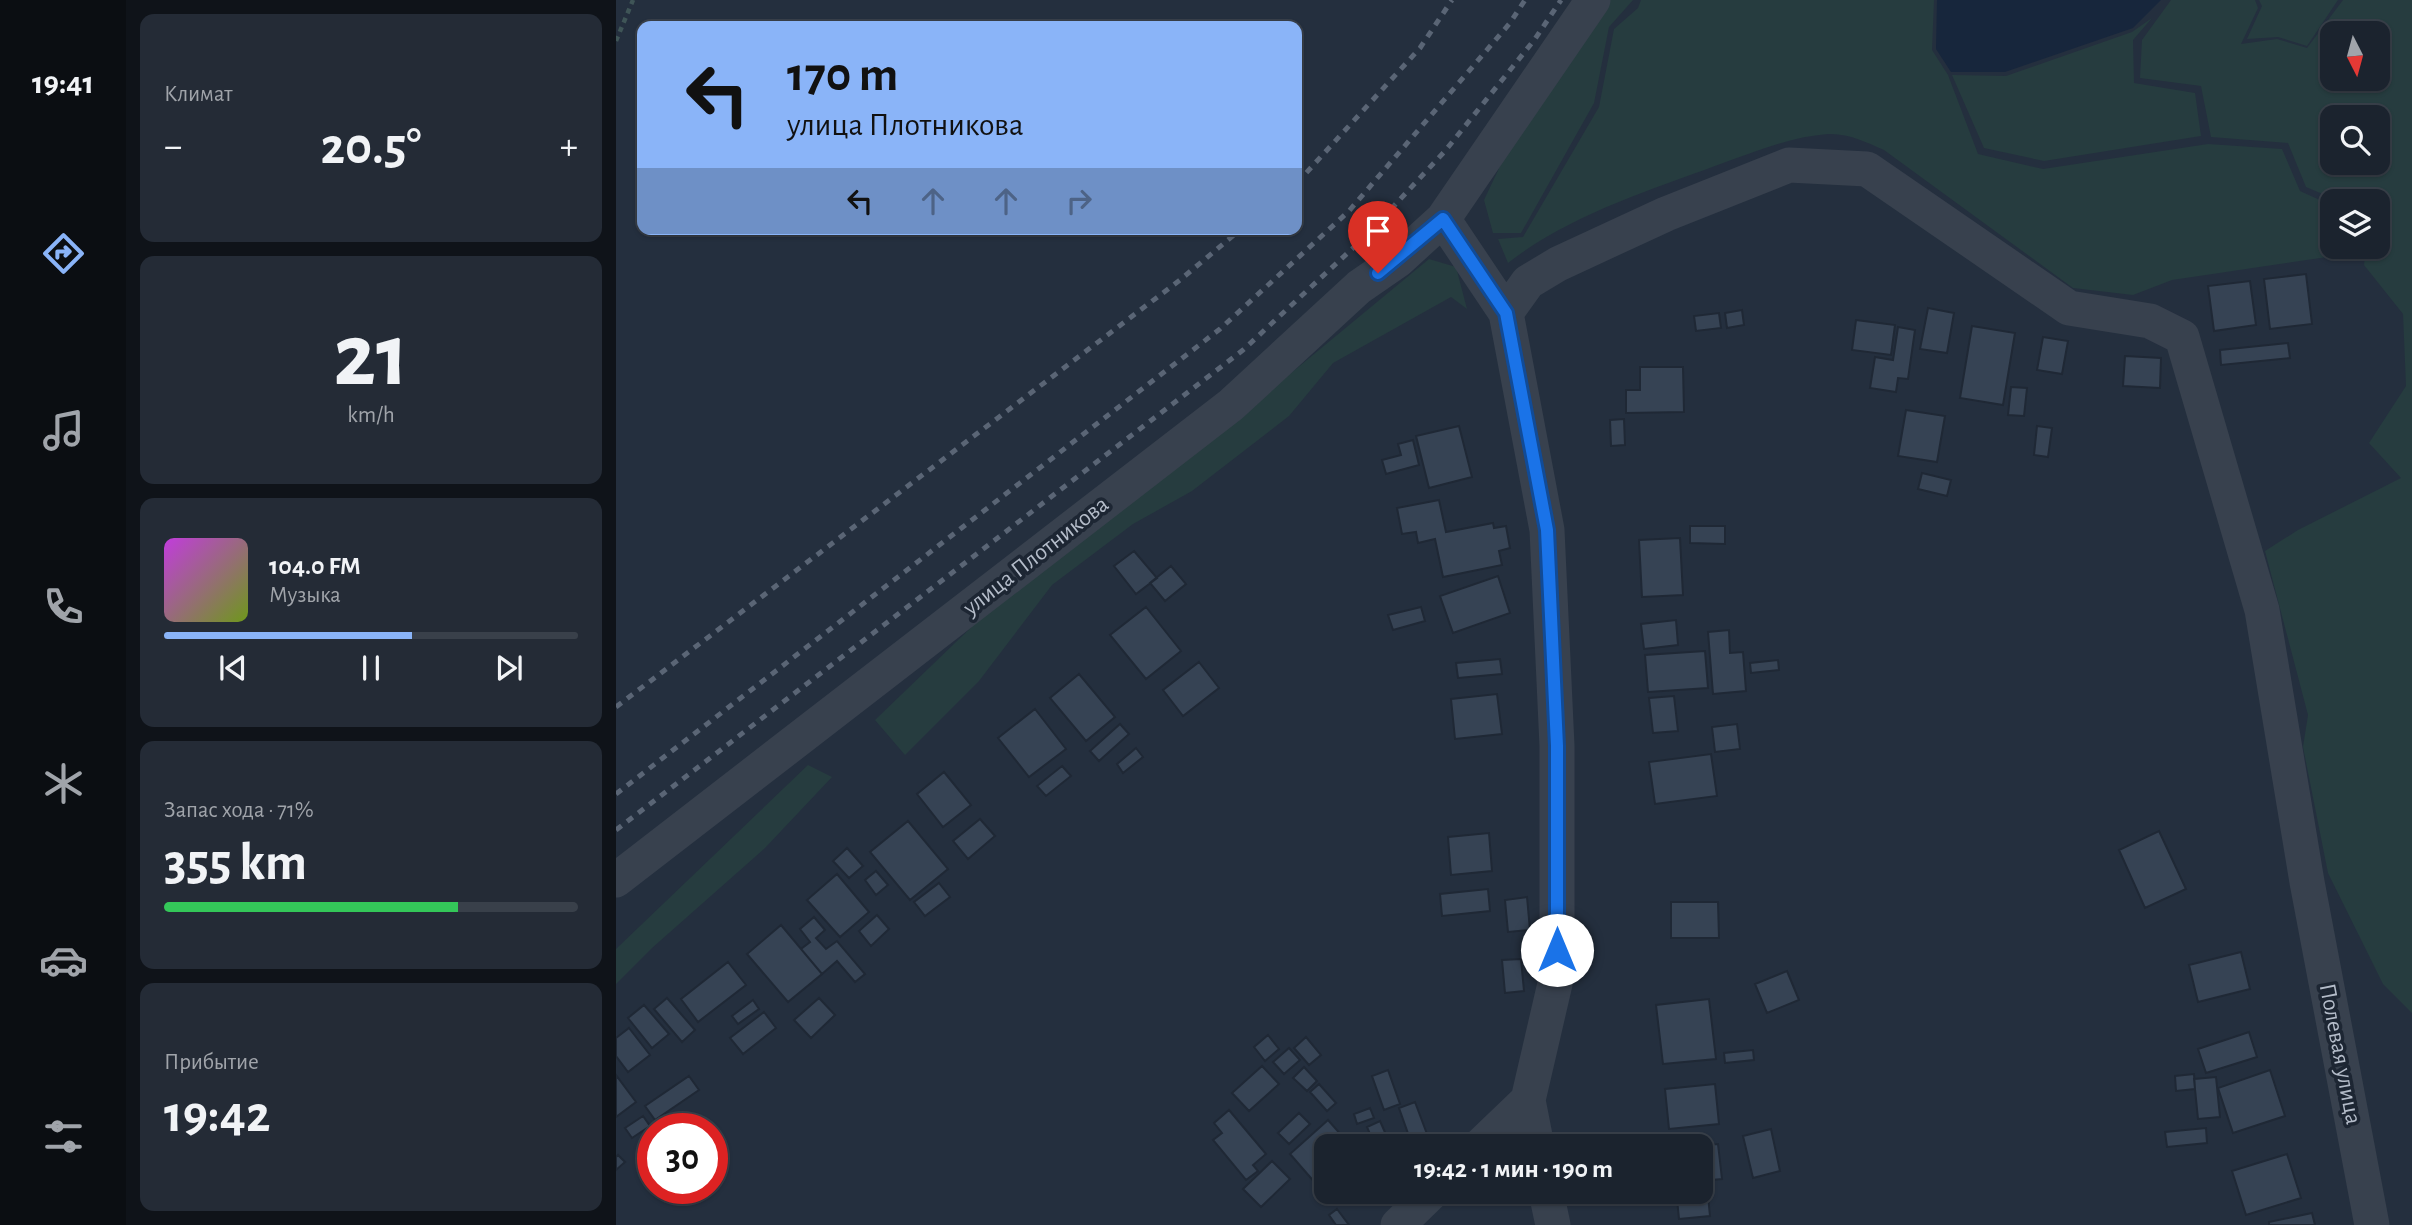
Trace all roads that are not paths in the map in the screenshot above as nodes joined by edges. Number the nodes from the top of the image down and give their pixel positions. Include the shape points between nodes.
1 (1593, 0) edge
2 (1443, 219) junction
3 (1506, 313) junction
4 (616, 880) edge
5 (1528, 1100) junction
6 (1493, 1134) edge
7 (1535, 1134) edge
8 (1420, 1204) edge
9 (1549, 1204) edge
10 (1398, 1225) edge
11 (1553, 1225) edge
12 (2372, 1225) edge

1 - 2 street, улица Плотникова
2 - 3 street
2 - 4 street, улица Плотникова via 1398,260 1359,287 1231,405
3 - 5 street via 1547,530 1557,746 1557,975
3 - 12 street, Полевая улица via 1528,282 1558,264 1789,165 1867,169 2069,308 2150,321 2182,337 2262,610 2307,882
5 - 6 street
5 - 7 street
8 - 10 street
9 - 11 street

